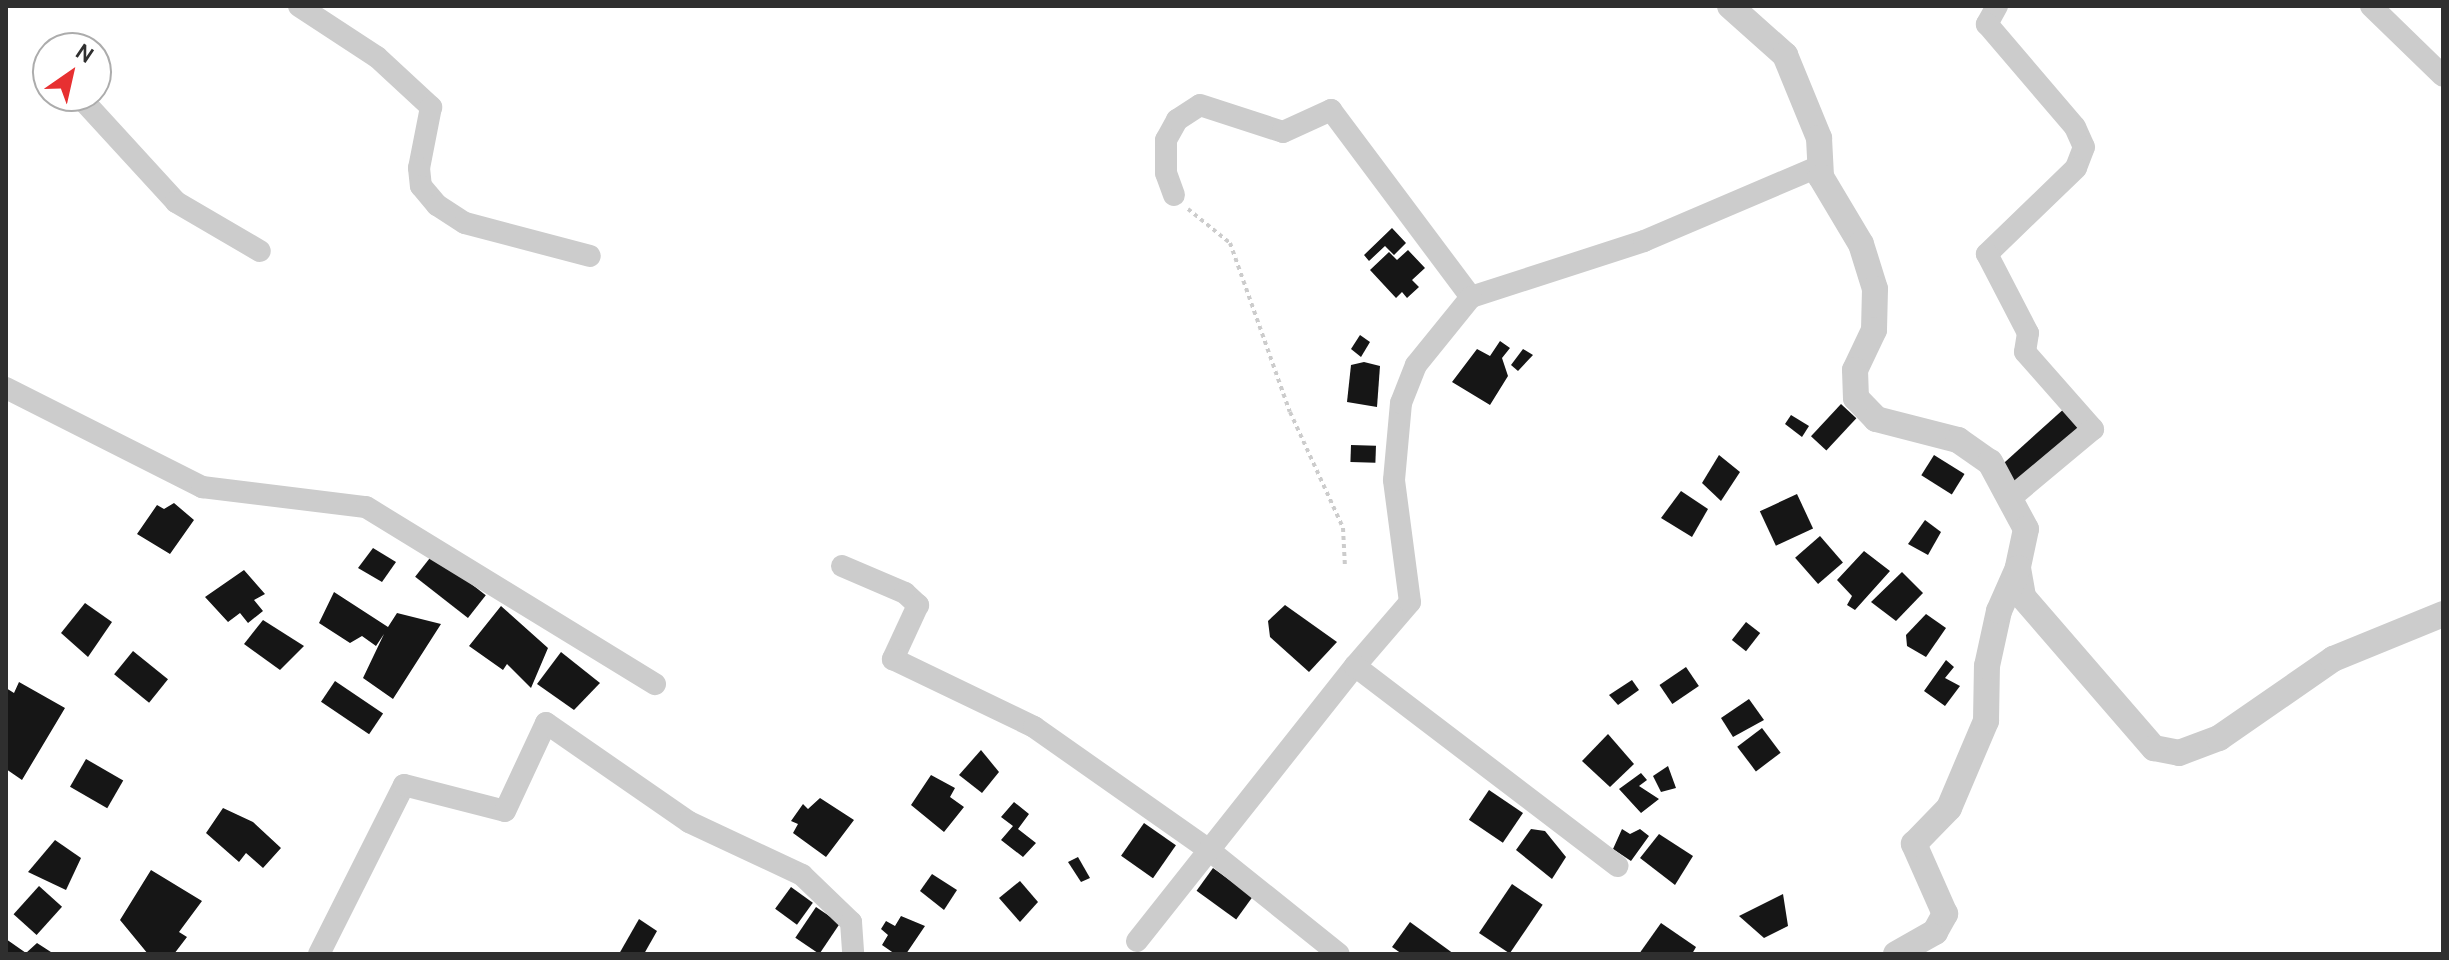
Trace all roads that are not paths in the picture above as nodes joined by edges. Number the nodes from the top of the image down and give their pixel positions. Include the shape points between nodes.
1 (299, 6) edge
2 (1730, 6) edge
3 (1997, 6) edge
4 (2371, 6) edge
5 (2443, 76) edge
6 (94, 112) edge
7 (1820, 166) junction
8 (1174, 195) road end
9 (260, 251) dead end
10 (590, 256) dead end
11 (1471, 297) junction
12 (6, 388) edge
13 (2013, 496) junction
14 (842, 566) dead end
15 (2018, 568) junction
16 (2443, 614) edge
17 (1355, 666) junction
18 (655, 684) dead end
19 (1209, 850) junction
20 (1618, 866) dead end
21 (1137, 941) dead end
22 (319, 954) edge
23 (853, 954) edge
24 (1339, 954) edge
25 (1896, 954) edge

1 - 10 street via 377,57 431,107 419,168 421,186 437,205 465,223
2 - 7 street via 1785,55 1807,98
3 - 13 street via 1987,24 2075,127 2084,147 2076,168 1987,254 2028,333 2025,352 2093,429
4 - 5 street
6 - 9 street via 176,202
7 - 11 street via 1644,241
7 - 13 street via 1832,203 1861,244 1875,289 1874,330 1855,370 1856,398 1876,419 1958,440 1990,462
8 - 11 street via 1166,173 1166,140 1177,120 1200,105 1283,132 1331,110
11 - 17 street via 1416,365 1401,403 1394,480 1410,602
12 - 18 street via 202,487 366,507
13 - 15 street via 2026,529
14 - 19 street via 905,593 918,605 893,659 1034,727
15 - 16 street via 2023,597 2042,625 2154,748 2179,753 2219,738 2333,659
15 - 25 street via 1999,611 1987,666 1986,721 1949,808 1914,844 1945,914 1935,932
17 - 19 street
17 - 20 street
19 - 21 street
19 - 24 street
22 - 23 street via 404,785 505,811 546,723 678,815 802,875 851,922

